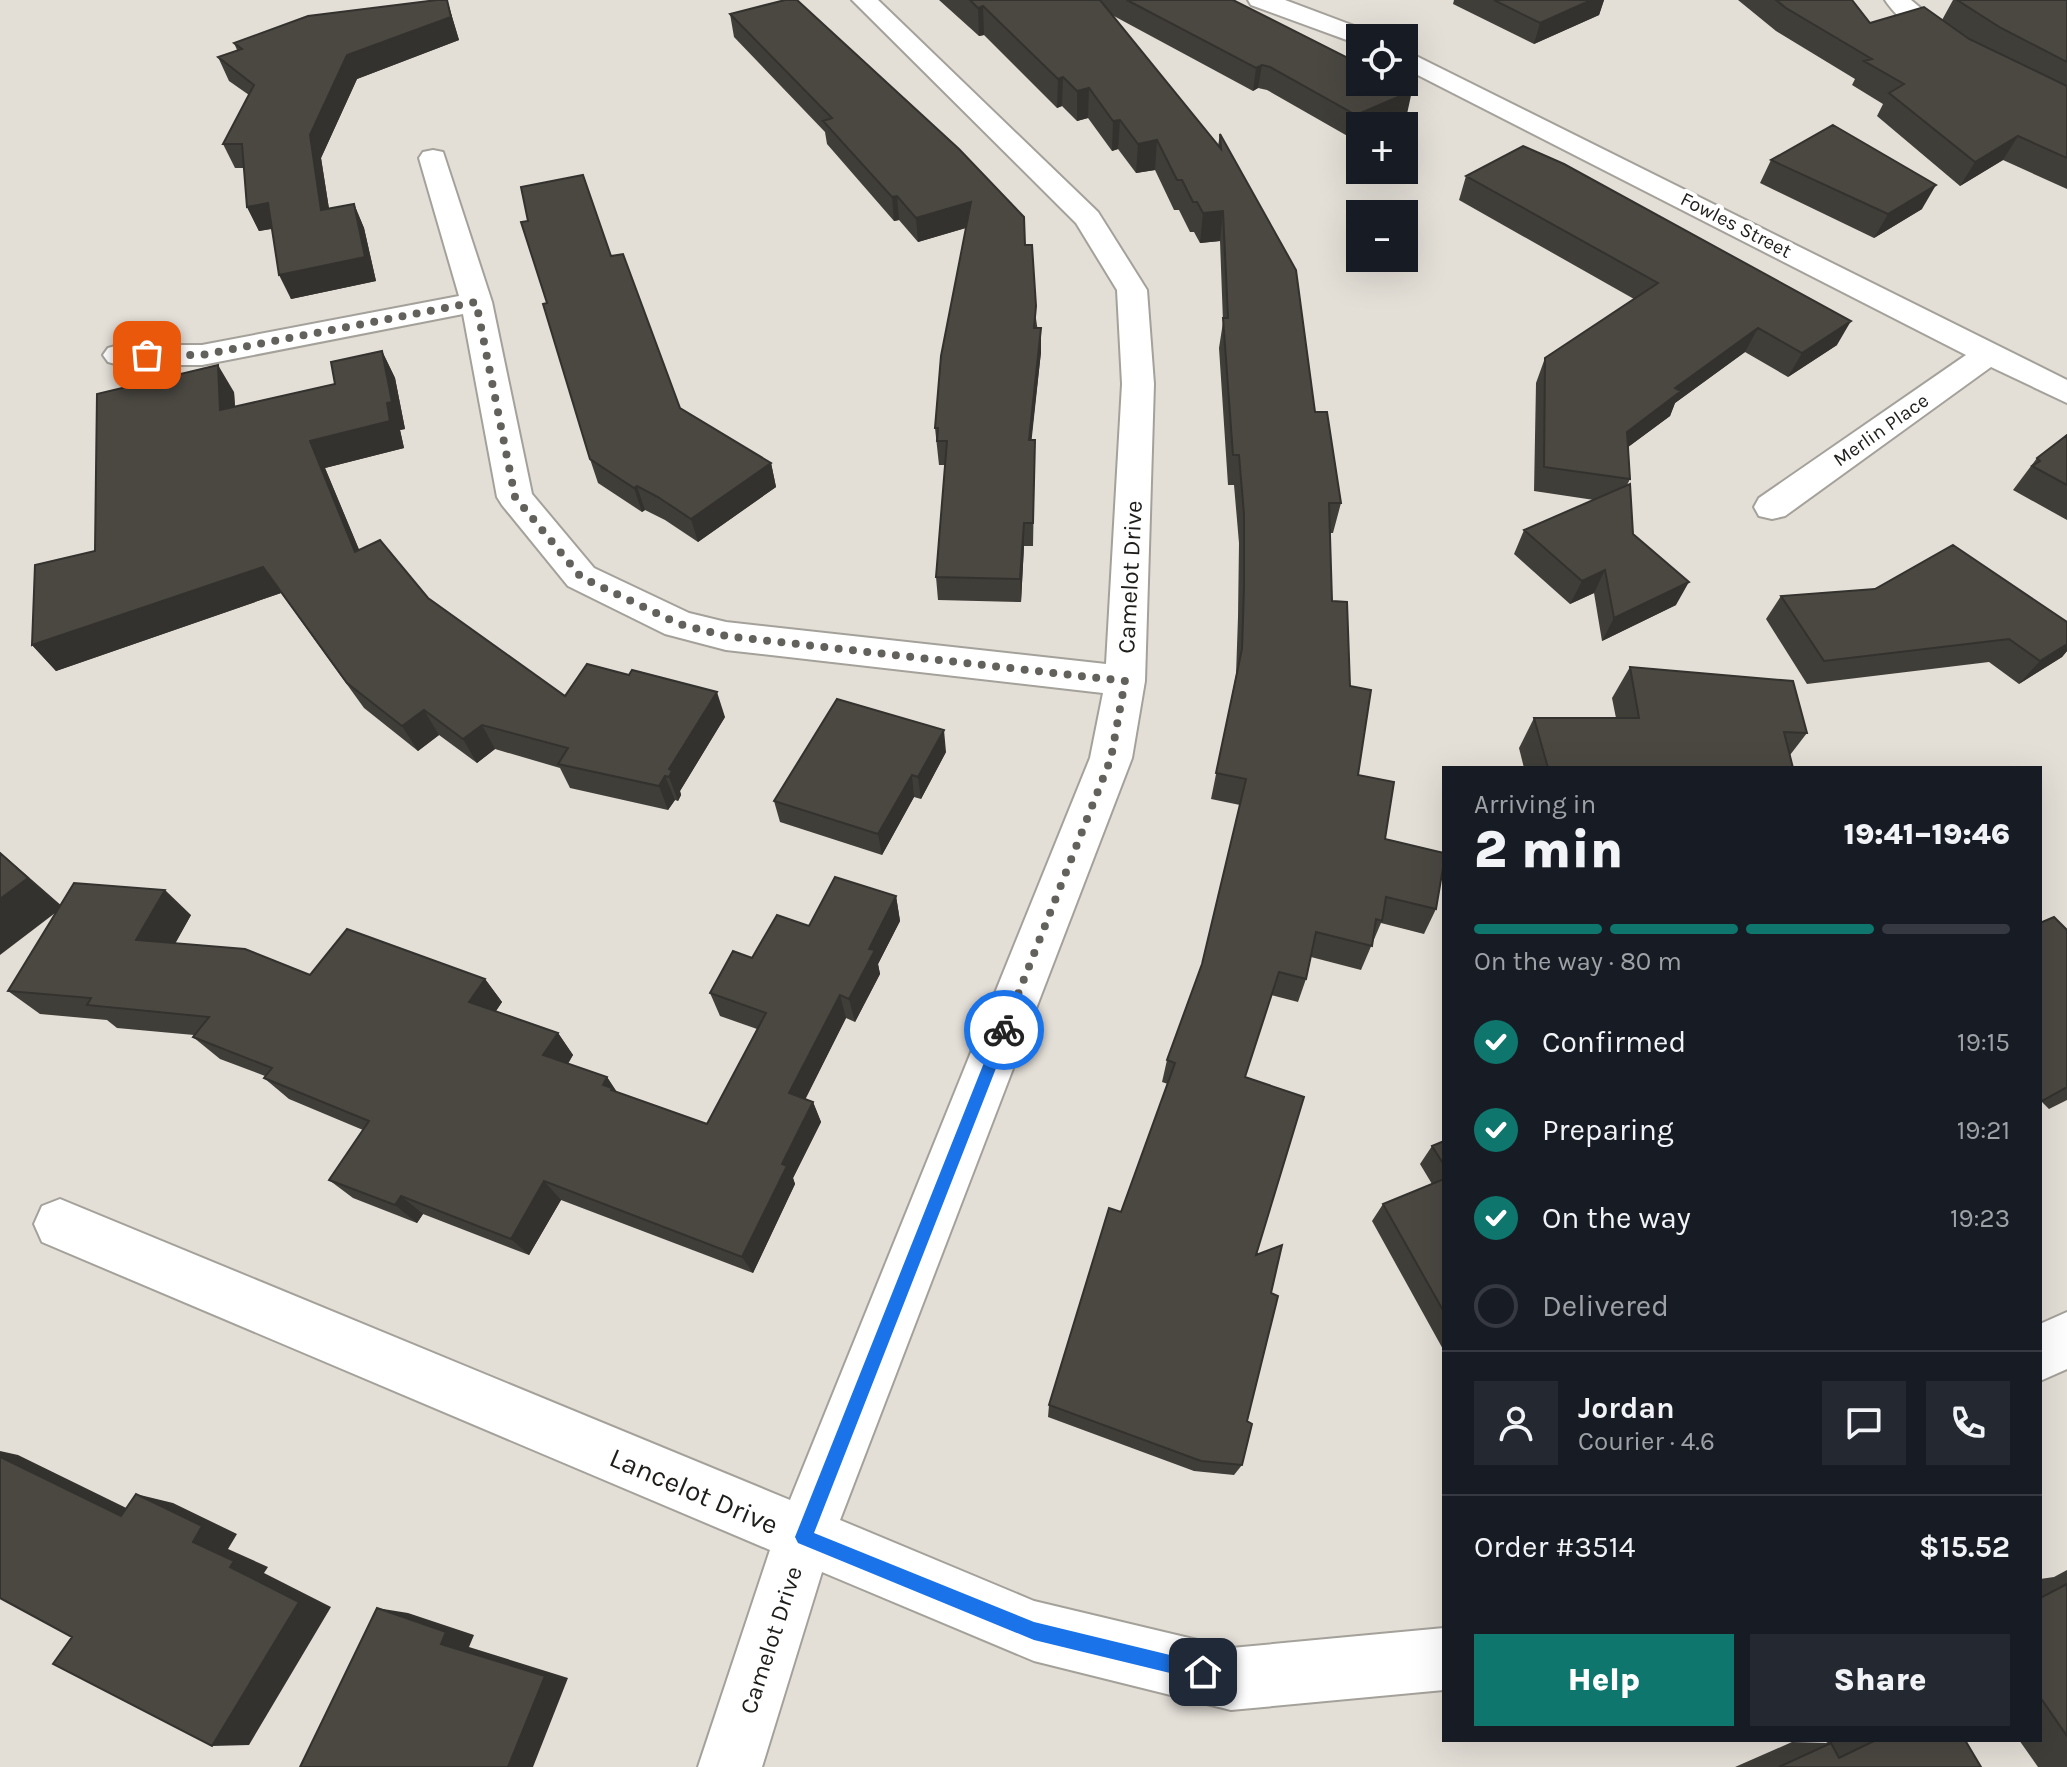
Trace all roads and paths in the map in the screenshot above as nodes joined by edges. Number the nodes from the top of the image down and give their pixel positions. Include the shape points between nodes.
1 (864, 0) edge
2 (1260, 0) edge
3 (1341, 0) edge
4 (1897, 0) edge
5 (1316, 18) junction
6 (1346, 30) edge
7 (1978, 62) edge
8 (1418, 65) edge
9 (433, 158) dead end
10 (476, 302) junction
11 (1990, 353) junction
12 (119, 355) dead end
13 (2067, 393) edge
14 (1772, 507) dead end
15 (1125, 681) junction
16 (60, 1224) dead end
17 (2067, 1339) edge
18 (2042, 1353) edge
19 (804, 1537) junction
20 (1442, 1659) edge
21 (730, 1767) edge

1 - 15 street, Camelot Drive via 1088,218 1132,290 1138,384
2 - 5 street
3 - 5 street
4 - 7 street via 1934,34
5 - 6 street
8 - 11 street, Fowles Street
9 - 10 street
10 - 12 street via 202,355
10 - 15 street via 515,497 581,577 679,624 726,636
11 - 13 street, Fowles Street
11 - 14 street, Merlin Place
15 - 19 street, Camelot Drive via 1111,758
16 - 19 street, Lancelot Drive
17 - 18 street
19 - 20 street, Lancelot Drive via 1034,1631 1231,1679
19 - 21 street, Camelot Drive

